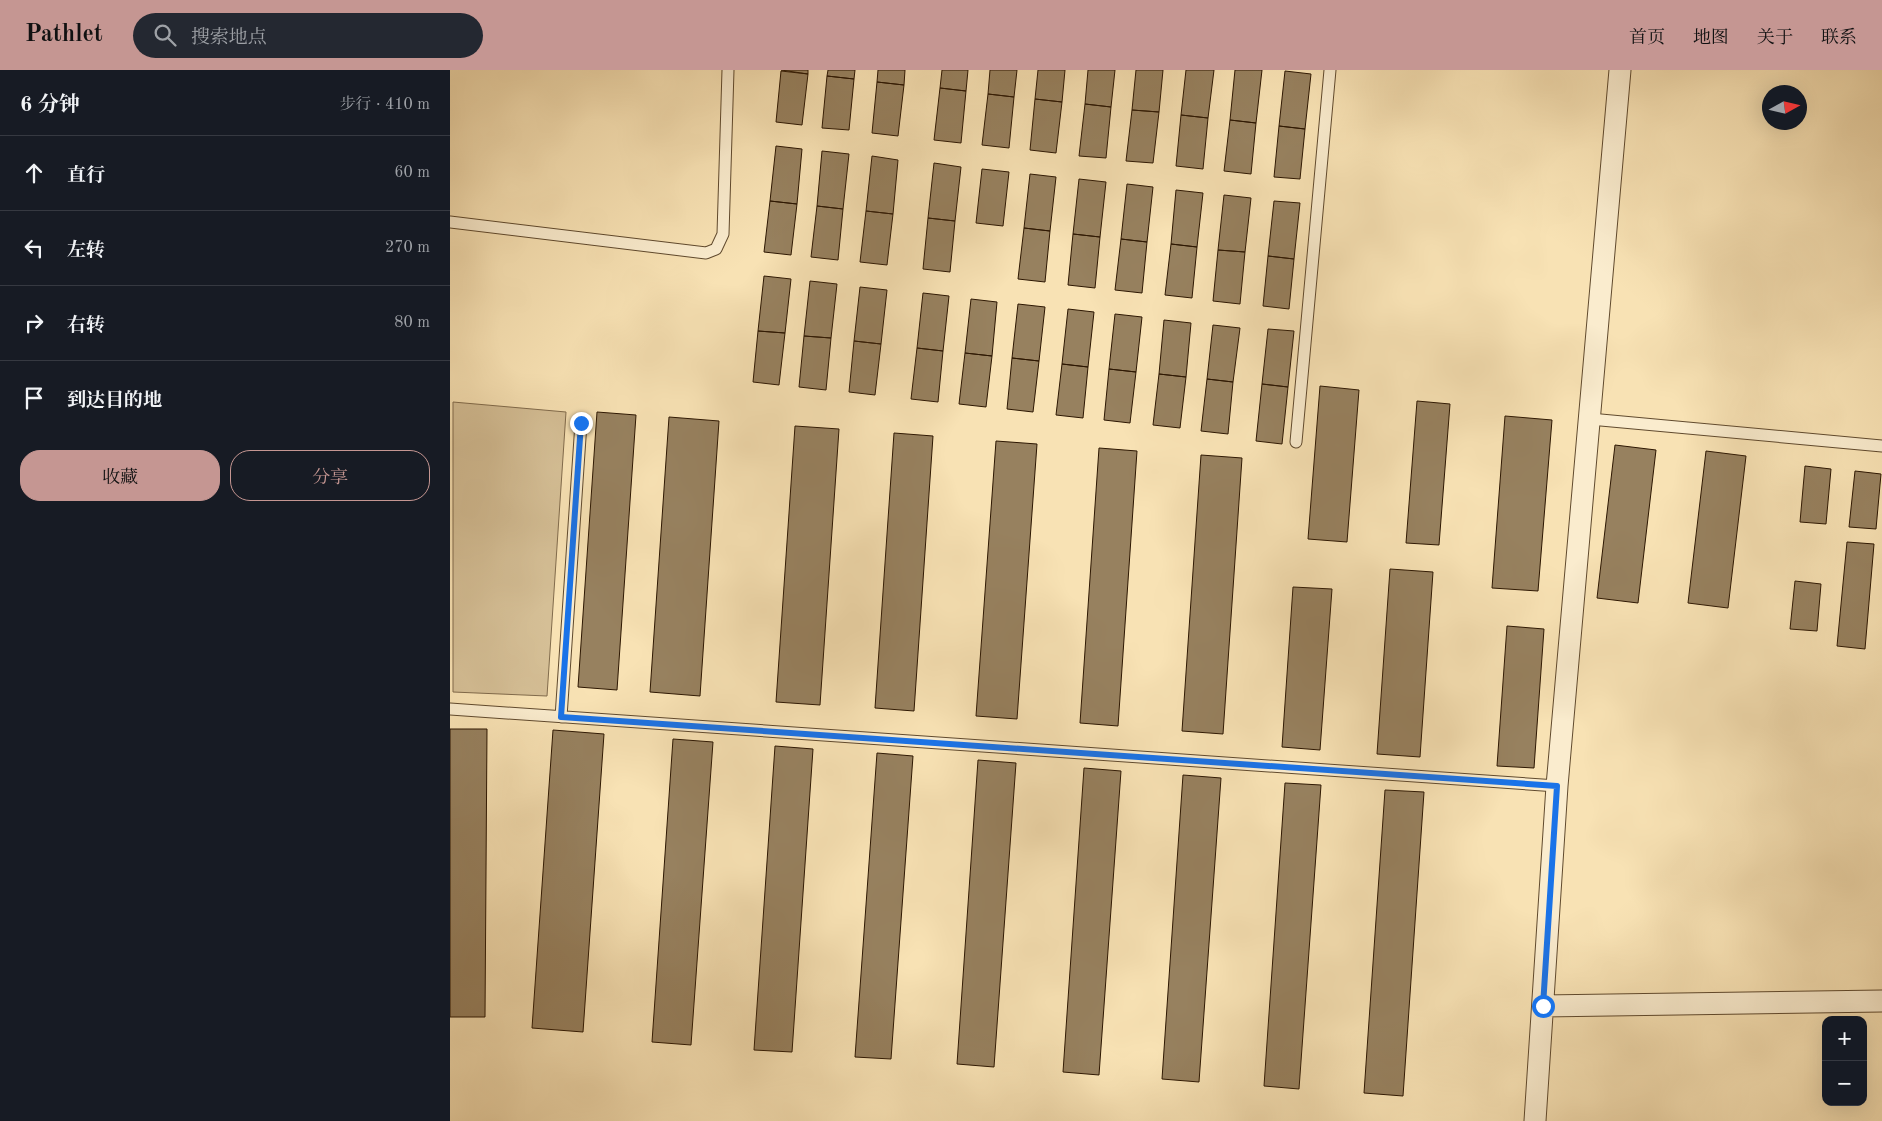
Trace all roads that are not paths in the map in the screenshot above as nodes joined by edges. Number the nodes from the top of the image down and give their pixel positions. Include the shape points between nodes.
1 (728, 70) edge
2 (1330, 70) edge
3 (1620, 70) edge
4 (450, 222) edge
5 (1590, 419) junction
6 (581, 423) dead end
7 (1296, 442) dead end
8 (1882, 446) edge
9 (450, 710) edge
10 (561, 717) junction
11 (1557, 786) junction
12 (1882, 1001) edge
13 (1543, 1006) junction
14 (1535, 1121) edge

1 - 4 lane via 723,234 716,249 706,253
2 - 7 lane
3 - 5 street
5 - 8 lane
5 - 11 street
6 - 10 lane
9 - 10 lane
10 - 11 lane
11 - 13 street
12 - 13 street
13 - 14 street

